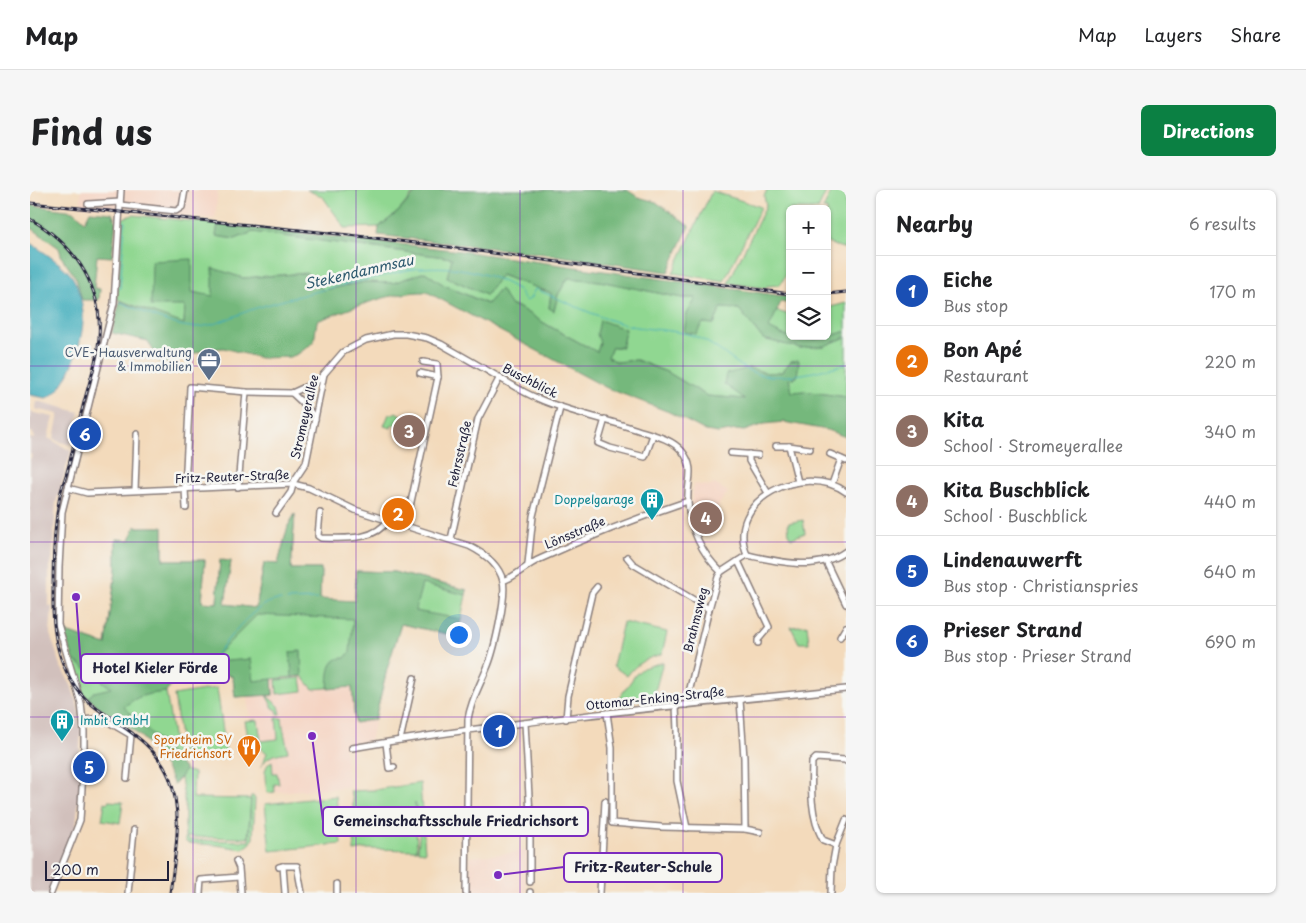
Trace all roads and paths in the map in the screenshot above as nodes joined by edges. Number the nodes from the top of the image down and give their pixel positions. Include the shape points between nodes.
1 (121, 190) edge
2 (184, 190) edge
3 (88, 204) dead end
4 (120, 204) junction
5 (451, 350) joint
6 (423, 362) dead end
7 (420, 372) dead end
8 (324, 374) junction
9 (438, 377) junction
10 (500, 378) junction
11 (246, 392) junction
12 (292, 393) junction
13 (560, 408) junction
14 (315, 419) junction
15 (604, 419) junction
16 (137, 434) dead end
17 (653, 435) junction
18 (776, 446) dead end
19 (789, 446) junction
20 (810, 449) dead end
21 (731, 453) dead end
22 (750, 454) junction
23 (830, 454) dead end
24 (758, 456) dead end
25 (844, 460) edge
26 (798, 482) junction
27 (293, 484) junction
28 (832, 484) junction
29 (238, 487) junction
30 (68, 488) junction
31 (185, 489) junction
32 (135, 490) junction
33 (846, 492) edge
34 (768, 493) junction
35 (688, 501) junction
36 (186, 508) dead end
37 (276, 513) dead end
38 (320, 513) dead end
39 (388, 520) junction
40 (406, 525) junction
41 (450, 539) junction
42 (846, 550) edge
43 (747, 555) junction
44 (627, 557) dead end
45 (825, 560) junction
46 (738, 561) junction
47 (528, 564) junction
48 (721, 572) junction
49 (503, 581) junction
50 (597, 587) dead end
51 (846, 604) edge
52 (709, 609) junction
53 (846, 627) edge
54 (840, 637) dead end
55 (758, 643) dead end
56 (414, 678) dead end
57 (846, 689) edge
58 (740, 700) junction
59 (686, 705) junction
60 (676, 706) junction
61 (607, 713) junction
62 (566, 719) junction
63 (83, 720) junction
64 (525, 724) junction
65 (468, 731) junction
66 (400, 740) junction
67 (386, 743) junction
68 (352, 748) dead end
69 (846, 761) edge
70 (394, 767) dead end
71 (126, 778) dead end
72 (613, 807) junction
73 (846, 820) edge
74 (686, 828) junction
75 (745, 829) junction
76 (134, 830) dead end
77 (760, 832) dead end
78 (836, 845) junction
79 (236, 861) dead end
80 (240, 876) junction
81 (530, 882) dead end
82 (337, 884) dead end
83 (52, 893) edge
84 (128, 893) edge
85 (200, 893) edge
86 (241, 893) edge
87 (285, 893) edge
88 (302, 893) edge
89 (337, 893) edge
90 (466, 893) edge
91 (600, 893) edge
92 (831, 893) edge

1 - 4 street
2 - 4 street via 182,207 176,211
3 - 4 street
4 - 30 street via 114,303
5 - 8 street, Stromeyerallee via 426,338 406,334 380,336 343,352
5 - 10 street, Buschblick
6 - 9 street via 437,364
7 - 9 street
8 - 12 street via 316,382
8 - 14 street, Stromeyerallee
9 - 40 street
10 - 13 street, Buschblick
10 - 41 street, Fehrsstraße via 478,419
11 - 12 street
11 - 29 street
11 - 31 street via 190,387
12 - 14 street
13 - 15 street, Buschblick
13 - 47 street via 533,516
14 - 27 street, Stromeyerallee via 306,463
15 - 17 street, Buschblick
15 - 17 street via 598,443 610,448 645,458
16 - 32 street
17 - 35 street, Buschblick via 684,453 691,474
18 - 19 street
19 - 20 street
19 - 26 street
21 - 22 street
22 - 24 street
22 - 34 street via 749,461
23 - 25 street
25 - 28 street
26 - 28 street
26 - 34 street
27 - 29 street, Fritz-Reuter-Straße
27 - 37 street, Stromeyerallee
27 - 39 street, Fritz-Reuter-Straße
28 - 33 street
29 - 31 street, Fritz-Reuter-Straße
30 - 32 street, Fritz-Reuter-Straße via 87,493
30 - 63 street via 62,512 58,615 59,630
31 - 32 street, Fritz-Reuter-Straße
31 - 36 street
34 - 43 street via 753,508 746,522 743,538
35 - 47 street, Lönsstraße via 617,526
35 - 48 street, Buschblick via 692,525 700,544
38 - 39 street via 318,536 321,538 367,536 384,527
39 - 40 street, Fritz-Reuter-Straße
40 - 41 street, Fritz-Reuter-Straße
41 - 49 street, Fritz-Reuter-Straße via 483,553 493,562
42 - 45 street
43 - 45 street via 799,564
43 - 46 street
44 - 52 street via 633,564
45 - 51 street
46 - 48 street
46 - 55 street via 769,627
47 - 49 street, Lönsstraße via 512,578
48 - 52 street, Brahmsweg
49 - 65 street via 496,636 488,667 470,706
50 - 62 street via 592,594 568,696
52 - 59 street, Brahmsweg
53 - 54 street
56 - 66 street
57 - 58 street, Ottomar-Enking-Straße
58 - 59 street, Ottomar-Enking-Straße
58 - 75 street
59 - 60 street, Ottomar-Enking-Straße
60 - 61 street, Ottomar-Enking-Straße
60 - 74 street via 677,781
61 - 62 street, Ottomar-Enking-Straße
61 - 72 street via 612,748
62 - 64 street, Ottomar-Enking-Straße
63 - 71 street via 102,718 131,735
63 - 83 street via 80,820
64 - 65 street, Ottomar-Enking-Straße
64 - 81 street
65 - 66 street, Ottomar-Enking-Straße
65 - 90 street
66 - 67 street, Ottomar-Enking-Straße
67 - 68 street, Ottomar-Enking-Straße
67 - 70 street via 389,768
69 - 78 street via 816,758 812,762 813,813 817,830 823,840
72 - 74 street via 612,823
72 - 91 street via 605,804
73 - 78 street
74 - 75 street
75 - 77 street
76 - 84 street
78 - 92 street
79 - 80 street
80 - 85 street via 201,880
80 - 86 street
82 - 89 street
87 - 88 street via 281,866 297,866

